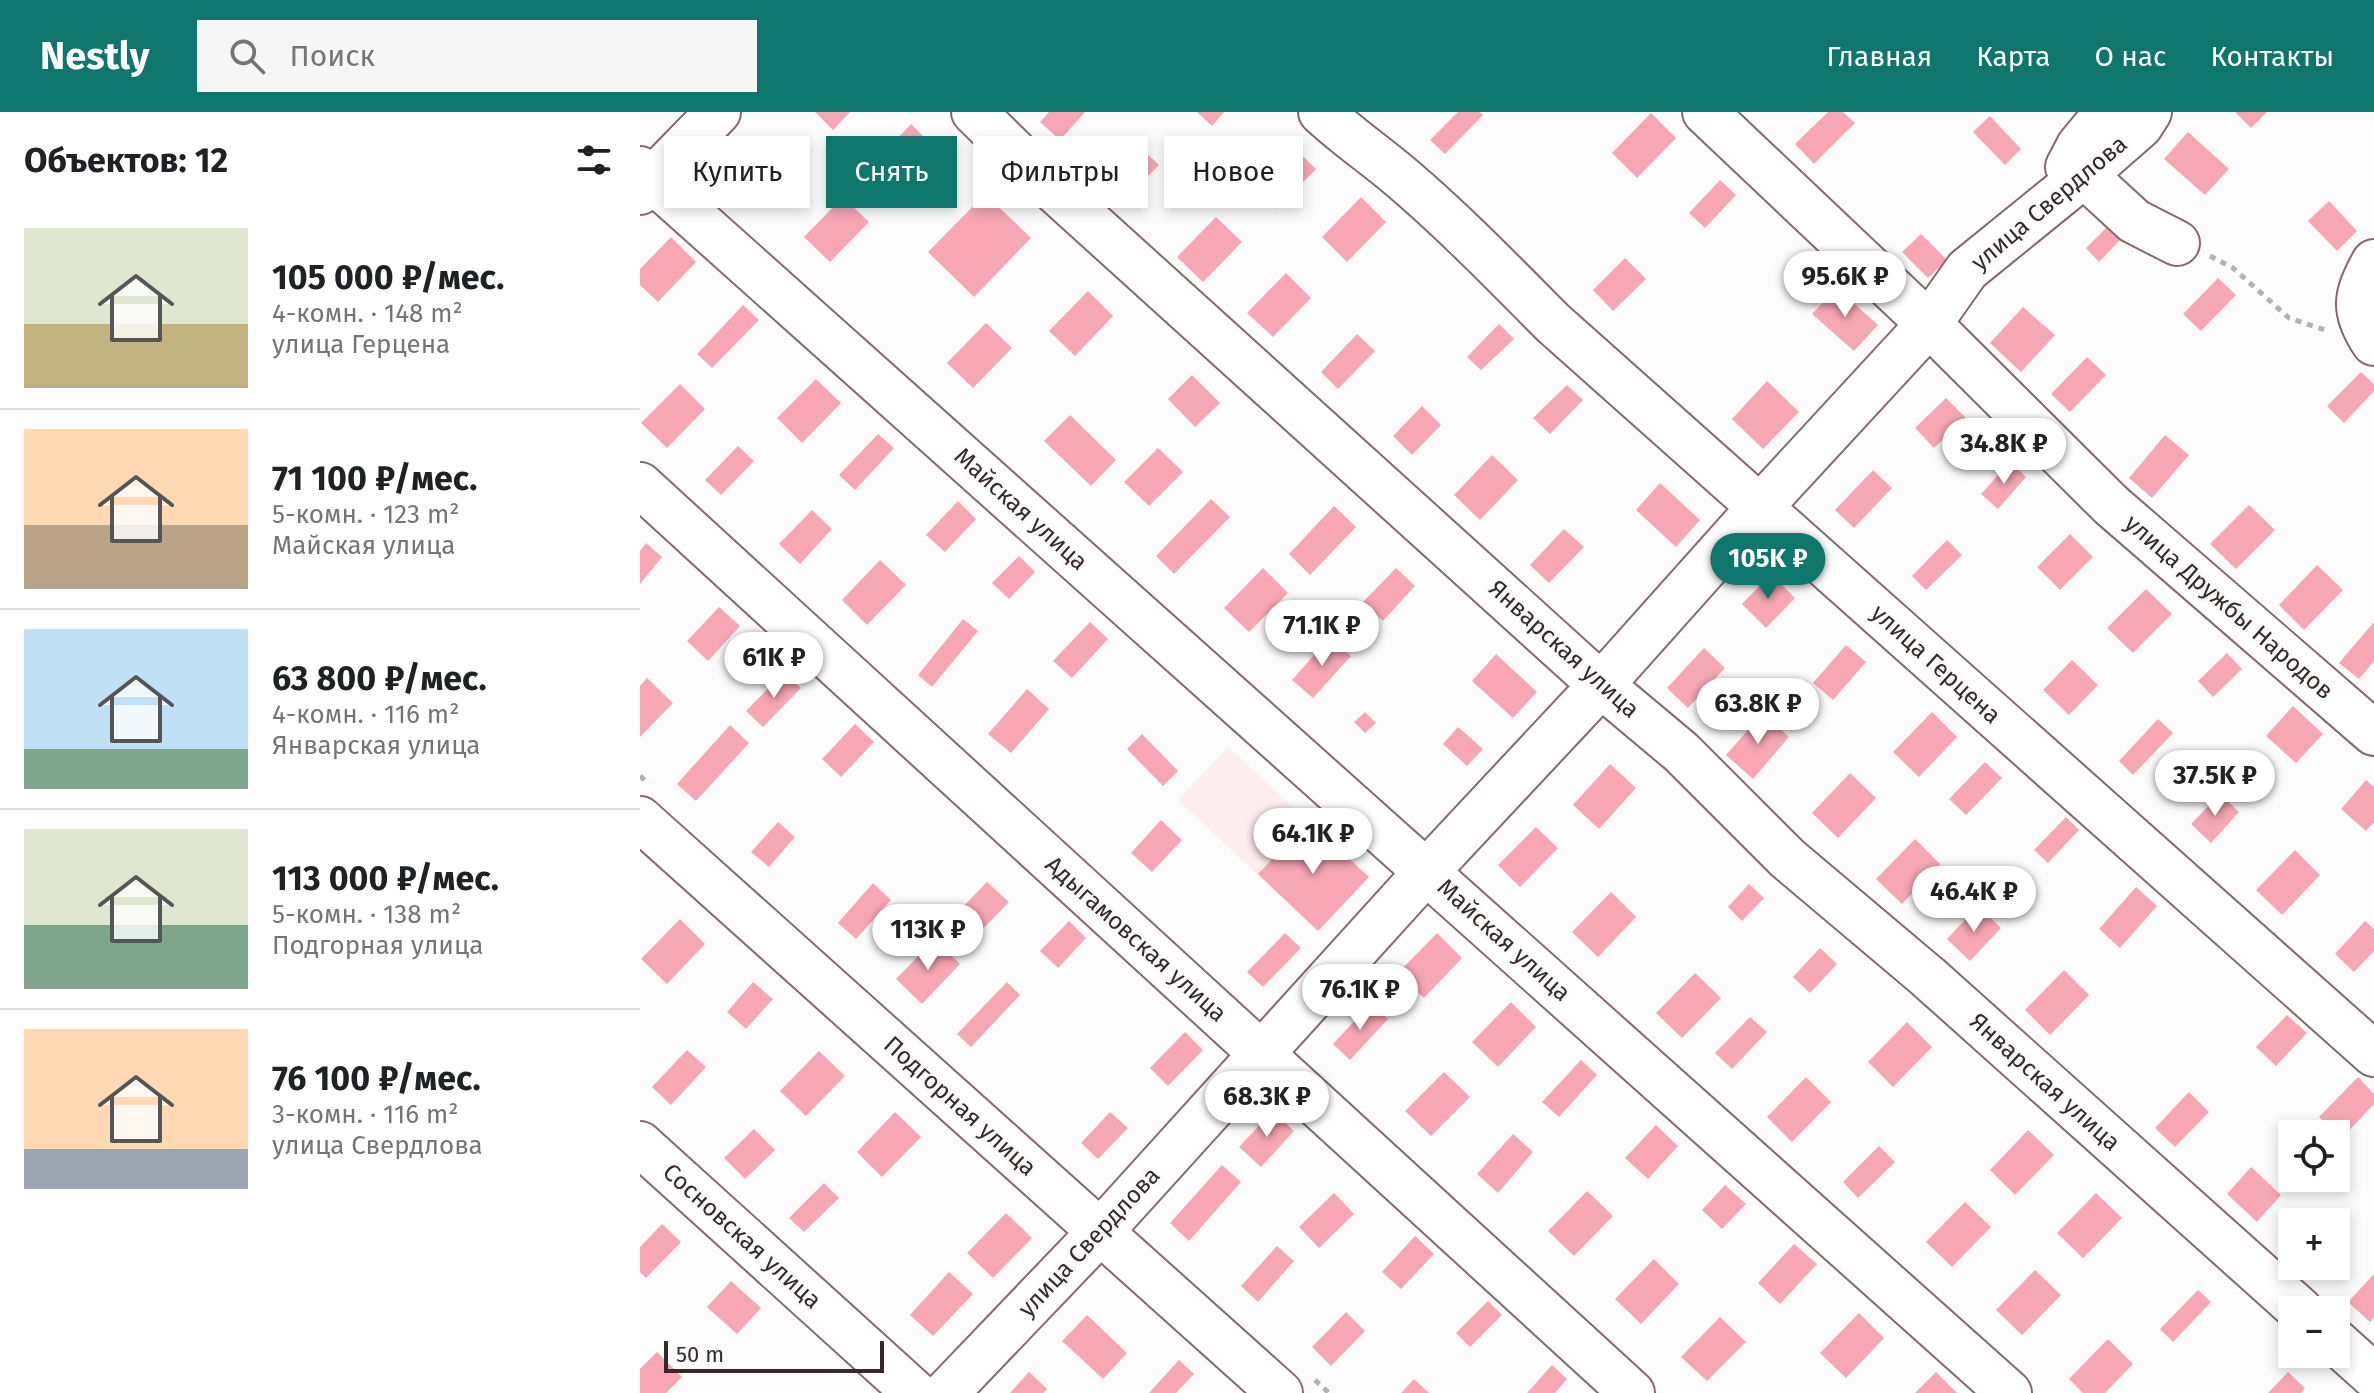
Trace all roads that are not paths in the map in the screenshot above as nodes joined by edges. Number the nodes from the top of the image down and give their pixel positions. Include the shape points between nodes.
1 (718, 112) edge
2 (974, 112) edge
3 (1321, 112) edge
4 (1705, 112) edge
5 (2107, 112) edge
6 (2149, 112) edge
7 (2084, 175) junction
8 (644, 180) edge
9 (2048, 205) junction
10 (2177, 243) road end
11 (2374, 262) edge
12 (1929, 324) junction
13 (2374, 343) edge
14 (640, 485) edge
15 (1760, 507) junction
16 (1601, 685) junction
17 (2374, 733) edge
18 (640, 819) edge
19 (1427, 871) junction
20 (2374, 1054) edge
21 (1262, 1055) junction
22 (640, 1144) edge
23 (1100, 1232) junction
24 (2284, 1296) edge
25 (2350, 1355) edge
26 (880, 1375) edge
27 (2374, 1376) edge
28 (2374, 1382) edge
29 (915, 1393) edge
30 (946, 1393) edge
31 (1280, 1393) edge
32 (1632, 1393) edge
33 (2009, 1393) edge
34 (2364, 1393) edge

1 - 8 street
2 - 16 street, Январская улица
3 - 15 street, улица Герцена via 1423,197 1553,323
4 - 12 street, улица Дружбы Народов
5 - 9 street via 2079,146
6 - 7 street, улица Свердлова
7 - 9 street, улица Свердлова
7 - 10 street via 2134,221
8 - 19 street, Майская улица
9 - 12 street, улица Свердлова via 1967,270
11 - 13 street via 2360,288 2359,310
12 - 15 street, улица Свердлова
12 - 17 street, улица Дружбы Народов via 2111,505
14 - 21 street, Адыгамовская улица
15 - 16 street, улица Свердлова
15 - 20 street, улица Герцена
16 - 19 street, улица Свердлова
16 - 24 street, Январская улица via 1681,752 1787,858
18 - 23 street, Подгорная улица
19 - 21 street, улица Свердлова
19 - 33 street, Майская улица
21 - 23 street, улица Свердлова
21 - 32 street, Адыгамовская улица
22 - 26 street, Сосновская улица
23 - 30 street, улица Свердлова
23 - 31 street, Подгорная улица
25 - 27 street
26 - 29 street, Сосновская улица
28 - 34 street

